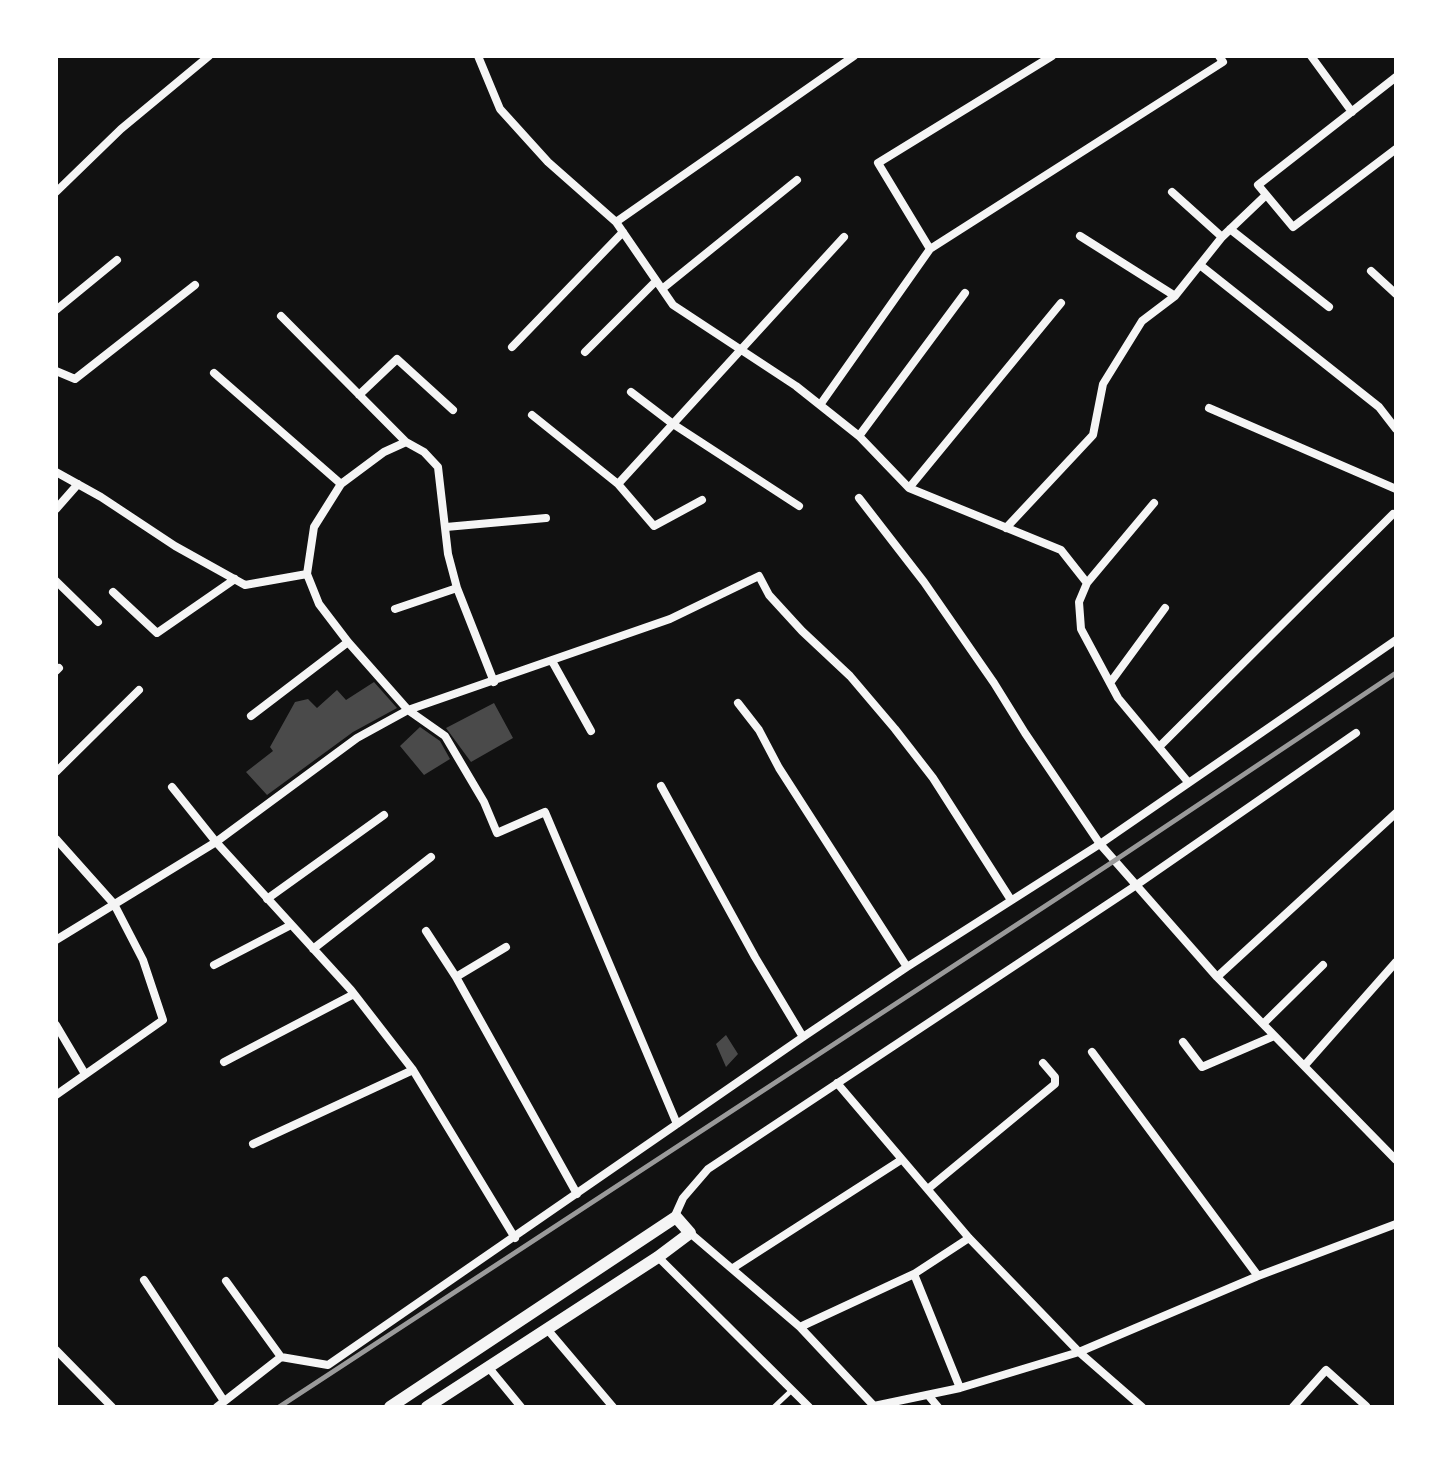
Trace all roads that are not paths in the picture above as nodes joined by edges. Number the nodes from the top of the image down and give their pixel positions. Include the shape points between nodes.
1 (209, 56) edge
2 (478, 56) edge
3 (854, 56) edge
4 (1052, 56) edge
5 (1311, 56) edge
6 (1221, 59) edge
7 (1396, 77) edge
8 (1352, 112) junction
9 (1396, 149) edge
10 (797, 180) dead end
11 (56, 192) edge
12 (1172, 192) dead end
13 (1265, 196) junction
14 (616, 222) junction
15 (1230, 229) junction
16 (623, 232) junction
17 (1080, 236) dead end
18 (844, 237) dead end
19 (1222, 237) junction
20 (930, 249) junction
21 (117, 260) dead end
22 (1200, 265) junction
23 (1371, 271) dead end
24 (656, 281) junction
25 (195, 285) dead end
26 (662, 289) junction
27 (965, 293) dead end
28 (1396, 294) edge
29 (1175, 296) junction
30 (1061, 303) dead end
31 (1329, 307) dead end
32 (56, 310) edge
33 (281, 316) dead end
34 (512, 347) dead end
35 (741, 350) junction
36 (585, 352) dead end
37 (56, 371) edge
38 (214, 373) dead end
39 (631, 392) dead end
40 (359, 395) junction
41 (820, 405) junction
42 (1209, 408) dead end
43 (453, 410) dead end
44 (532, 415) dead end
45 (673, 424) junction
46 (1396, 429) edge
47 (859, 436) junction
48 (406, 442) junction
49 (56, 472) edge
50 (78, 484) junction
51 (341, 484) junction
52 (618, 484) junction
53 (909, 488) junction
54 (1396, 489) edge
55 (859, 498) dead end
56 (702, 500) dead end
57 (1154, 503) dead end
58 (799, 506) dead end
59 (56, 509) edge
60 (1393, 514) dead end
61 (546, 518) dead end
62 (446, 527) junction
63 (1006, 528) junction
64 (307, 574) junction
65 (235, 579) junction
66 (56, 581) edge
67 (1087, 583) junction
68 (457, 588) junction
69 (113, 592) dead end
70 (1165, 608) dead end
71 (395, 609) dead end
72 (98, 622) dead end
73 (1396, 640) edge
74 (348, 642) junction
75 (552, 661) junction
76 (494, 682) junction
77 (1110, 683) junction
78 (139, 690) dead end
79 (738, 703) dead end
80 (408, 710) junction
81 (251, 716) dead end
82 (591, 731) dead end
83 (1356, 733) dead end
84 (1159, 747) junction
85 (56, 772) edge
86 (1188, 782) junction
87 (661, 786) dead end
88 (172, 787) dead end
89 (1396, 813) edge
90 (384, 815) dead end
91 (56, 839) edge
92 (216, 842) junction
93 (1100, 844) junction
94 (431, 857) dead end
95 (1135, 886) junction
96 (267, 899) junction
97 (1011, 900) junction
98 (114, 904) junction
99 (291, 925) junction
100 (426, 931) dead end
101 (56, 940) edge
102 (506, 947) dead end
103 (313, 949) junction
104 (1396, 962) edge
105 (214, 965) dead end
106 (1323, 965) dead end
107 (907, 967) junction
108 (456, 977) junction
109 (1217, 977) junction
110 (354, 994) junction
111 (1263, 1024) junction
112 (56, 1025) edge
113 (1274, 1036) junction
114 (803, 1037) junction
115 (1183, 1042) dead end
116 (1092, 1052) dead end
117 (224, 1062) dead end
118 (1043, 1063) dead end
119 (1305, 1065) junction
120 (413, 1070) junction
121 (85, 1074) junction
122 (837, 1083) junction
123 (56, 1095) edge
124 (677, 1124) junction
125 (253, 1144) dead end
126 (1396, 1144) edge
127 (1389, 1152) junction
128 (901, 1160) junction
129 (1396, 1160) edge
130 (929, 1188) junction
131 (577, 1194) junction
132 (674, 1218) junction
133 (1396, 1224) edge
134 (690, 1233) junction
135 (515, 1238) junction
136 (969, 1238) junction
137 (658, 1257) junction
138 (733, 1268) junction
139 (914, 1274) junction
140 (1258, 1276) junction
141 (144, 1280) dead end
142 (226, 1281) dead end
143 (800, 1327) junction
144 (547, 1329) junction
145 (56, 1350) edge
146 (1079, 1352) junction
147 (281, 1357) junction
148 (489, 1368) junction
149 (960, 1388) junction
150 (793, 1390) junction
151 (928, 1395) junction
152 (220, 1404) edge
153 (1366, 1406) edge
154 (112, 1407) edge
155 (390, 1407) edge
156 (427, 1407) edge
157 (521, 1407) edge
158 (613, 1407) edge
159 (774, 1407) edge
160 (809, 1407) edge
161 (938, 1407) edge
162 (1142, 1407) edge
163 (1293, 1407) edge

1 - 11 street
2 - 14 street via 500,109 548,162
3 - 14 street
4 - 20 street via 878,163
5 - 8 street
6 - 20 street
7 - 8 street
8 - 13 street via 1258,185
9 - 13 street via 1293,227
10 - 26 street
12 - 19 street
13 - 15 street
14 - 16 street
15 - 19 street
15 - 31 street
16 - 24 street
16 - 34 street
17 - 29 street
18 - 35 street
19 - 22 street
20 - 41 street
21 - 32 street
22 - 29 street
22 - 46 street via 1379,407
23 - 28 street
24 - 26 street
24 - 36 street
25 - 37 street via 75,379
26 - 35 street via 673,305
27 - 47 street
29 - 63 street via 1142,321 1103,384 1093,435
30 - 53 street
33 - 40 street
35 - 41 street
35 - 45 street
38 - 51 street
39 - 45 street
40 - 43 street via 397,359
40 - 48 street
41 - 47 street
42 - 54 street
44 - 52 street
45 - 52 street
45 - 58 street
47 - 53 street
48 - 51 street
48 - 62 street via 438,467
49 - 50 street
50 - 59 street
50 - 65 street
51 - 64 street via 314,527
52 - 56 street via 654,526
53 - 63 street
55 - 93 street via 924,582
57 - 67 street
60 - 84 street
61 - 62 street
62 - 68 street
63 - 67 street via 1061,550
64 - 65 street via 245,585
64 - 74 street via 319,604
65 - 69 street via 157,633
66 - 72 street
67 - 77 street via 1079,602 1081,629
68 - 71 street
68 - 76 street
70 - 77 street
73 - 86 street
74 - 80 street
74 - 81 street
75 - 76 street
75 - 82 street
75 - 97 street via 670,619 759,576 769,595 895,729
76 - 80 street
77 - 84 street
78 - 85 street
79 - 107 street
80 - 92 street via 357,738
80 - 124 street via 445,736 497,833 545,812
83 - 95 street
84 - 86 street
86 - 93 street
87 - 114 street
88 - 92 street
89 - 109 street
90 - 96 street
91 - 98 street
92 - 96 street
92 - 98 street
93 - 95 street
93 - 97 street
94 - 103 street
95 - 109 street
95 - 122 street
96 - 99 street
97 - 107 street
98 - 101 street
98 - 121 street via 143,960 163,1020
99 - 103 street
99 - 105 street
100 - 108 street
102 - 108 street
103 - 110 street
104 - 119 street
106 - 111 street
107 - 114 street
108 - 131 street
109 - 111 street
110 - 117 street
110 - 120 street
111 - 113 street
112 - 121 street
113 - 115 street via 1202,1067
113 - 119 street
114 - 124 street
116 - 140 street
118 - 130 street via 1055,1084
119 - 127 street
120 - 125 street
120 - 135 street
121 - 123 street
122 - 128 street
122 - 132 street via 708,1169 683,1198
124 - 131 street
126 - 127 street
127 - 129 street
128 - 130 street
128 - 138 street
130 - 136 street
131 - 135 street
132 - 134 street
132 - 155 street
133 - 140 street
134 - 137 street
134 - 138 street
135 - 147 street via 328,1365
136 - 139 street
136 - 146 street
137 - 144 street
137 - 150 street
138 - 143 street
139 - 143 street
139 - 149 street
140 - 146 street
141 - 152 street
142 - 147 street
143 - 151 street via 874,1406
144 - 148 street
144 - 158 street
145 - 154 street
146 - 149 street
146 - 162 street
147 - 152 street
148 - 156 street
148 - 157 street
149 - 151 street
150 - 159 lane
150 - 160 street
151 - 161 street
153 - 163 street via 1326,1370

